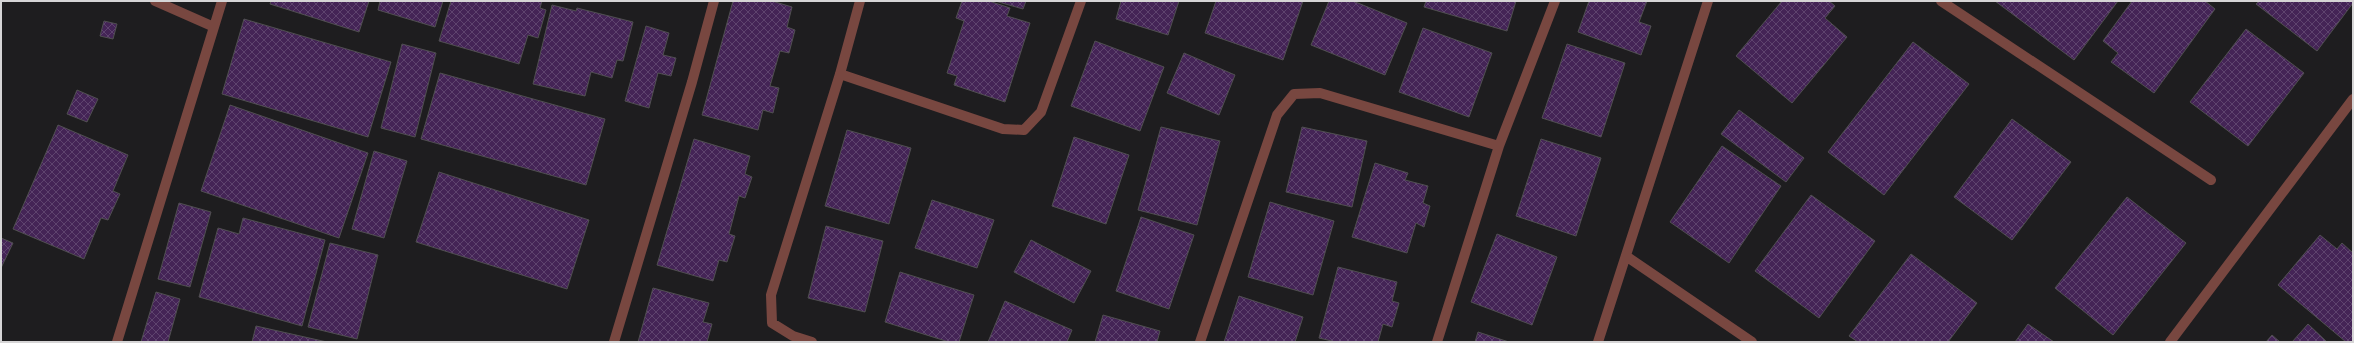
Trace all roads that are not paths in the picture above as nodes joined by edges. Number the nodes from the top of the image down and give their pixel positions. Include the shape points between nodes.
1 (155, 1) edge
2 (222, 1) edge
3 (714, 1) edge
4 (860, 1) edge
5 (1081, 1) edge
6 (1555, 1) edge
7 (1708, 1) edge
8 (1941, 1) edge
9 (214, 27) junction
10 (840, 74) junction
11 (2353, 99) edge
12 (1499, 146) junction
13 (2210, 180) dead end
14 (1626, 256) junction
15 (117, 342) edge
16 (614, 342) edge
17 (812, 342) edge
18 (1200, 342) edge
19 (1437, 342) edge
20 (1598, 342) edge
21 (1752, 342) edge
22 (2170, 342) edge

1 - 9 street
2 - 9 street
3 - 16 street
4 - 10 street
5 - 10 street via 1041,112 1024,130 1003,129
6 - 12 street
7 - 14 street
8 - 13 street
9 - 15 street
10 - 17 street via 771,295 772,323 793,336
11 - 22 street
12 - 18 street via 1320,94 1294,94 1277,115
12 - 19 street
14 - 20 street
14 - 21 street

